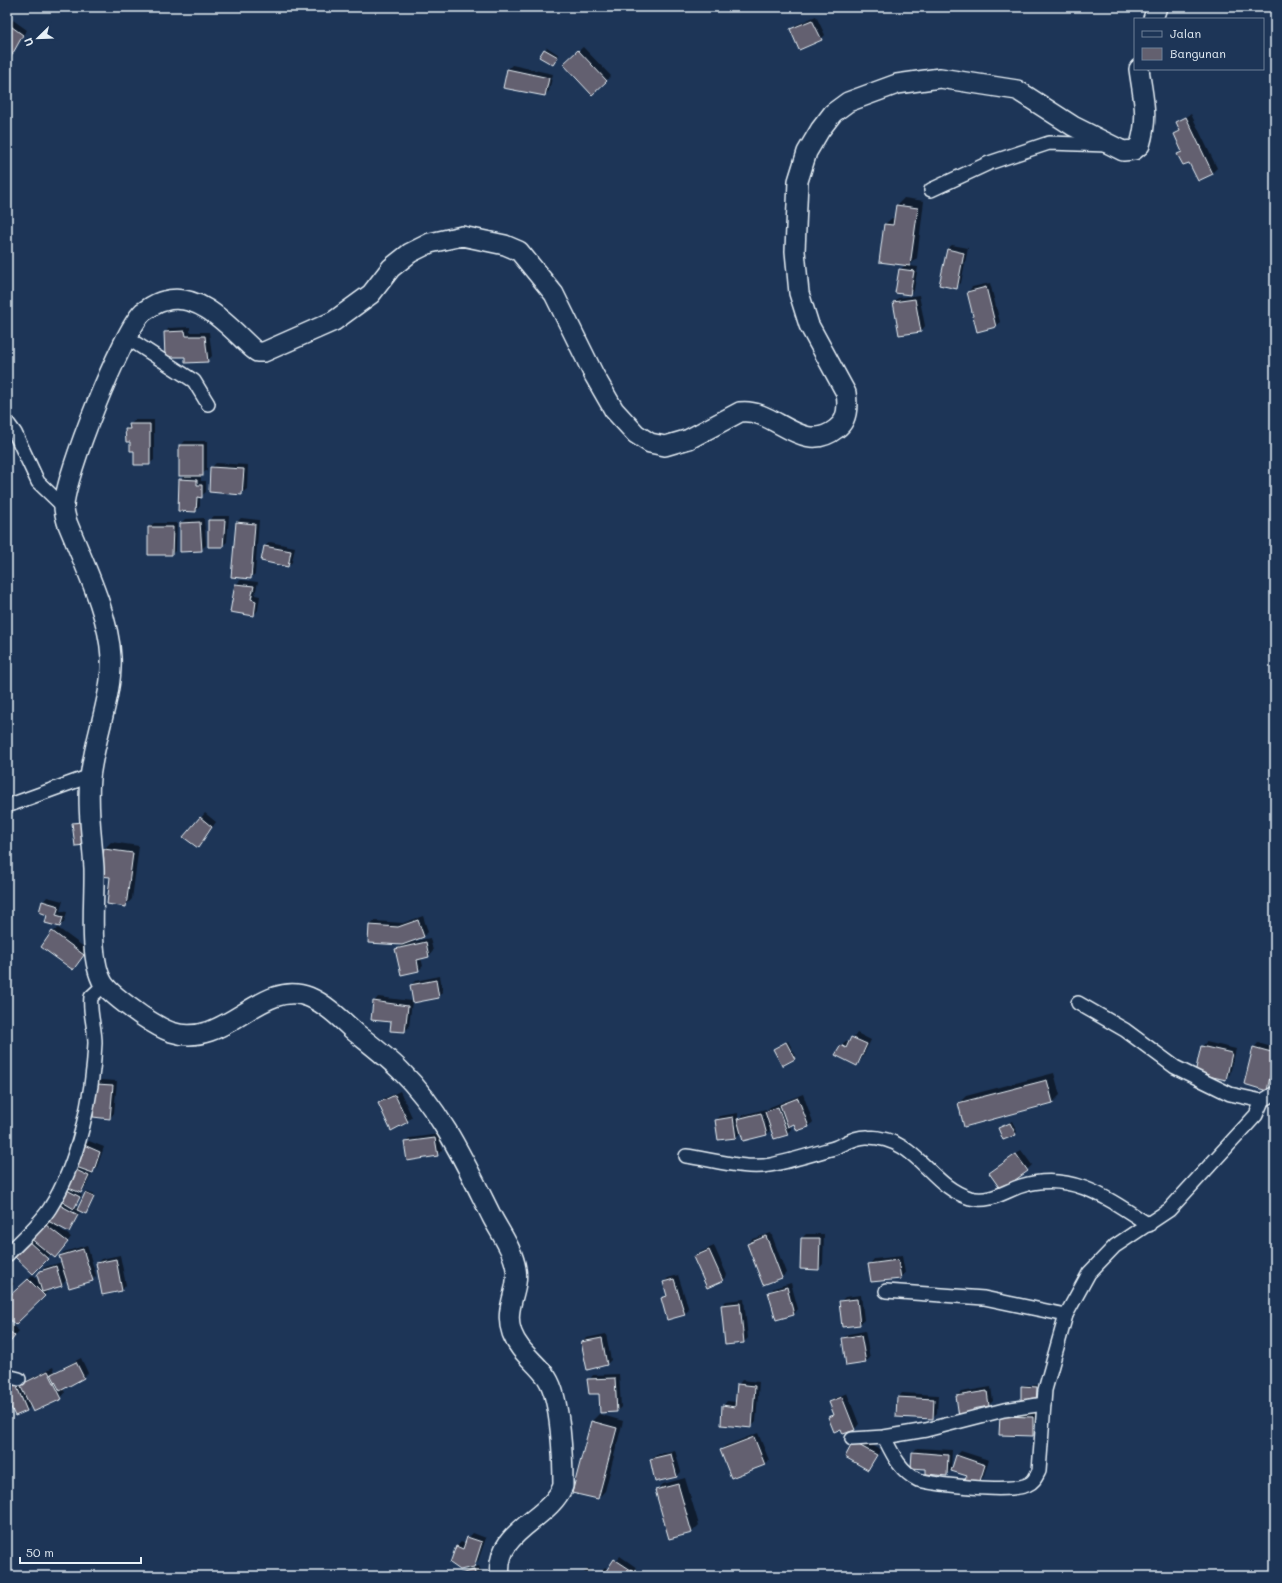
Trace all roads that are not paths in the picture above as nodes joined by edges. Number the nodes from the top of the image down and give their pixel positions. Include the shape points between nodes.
1 (1157, 7) edge
2 (1152, 18) edge
3 (1139, 70) edge
4 (1112, 146) junction
5 (931, 190) dead end
6 (126, 337) junction
7 (208, 404) dead end
8 (7, 422) edge
9 (64, 507) junction
10 (90, 776) junction
11 (7, 806) edge
12 (104, 985) junction
13 (1078, 1003) dead end
14 (1275, 1093) edge
15 (1262, 1100) junction
16 (686, 1156) dead end
17 (1149, 1224) junction
18 (7, 1255) edge
19 (886, 1291) dead end
20 (1066, 1315) junction
21 (1044, 1404) junction
22 (884, 1437) junction
23 (852, 1439) dead end
24 (500, 1576) edge

1 - 2 street
3 - 4 street via 1145,128 1140,145 1129,152
4 - 5 street via 1049,143 989,163
4 - 6 street via 1073,126 1017,90 940,78 897,84 848,102 833,113 807,152 798,181 795,251 799,293 808,326 846,393 848,404 844,421 838,428 822,437 792,432 755,412 748,411 740,412 689,439 665,446 650,444 636,434 614,410 554,294 519,251 505,245 462,236 430,243 410,253 391,268 371,294 334,321 264,352 253,349 214,312 179,300 164,300 153,306 143,313
6 - 7 street via 194,381
6 - 9 street via 87,429
8 - 9 street via 15,433 38,482
9 - 10 street via 67,522 105,621 112,660
10 - 11 street
10 - 12 street via 89,815 94,869 95,942 97,968
12 - 18 street via 91,997 95,1042 87,1110 73,1162 50,1209
12 - 24 street via 139,1014 158,1026 180,1034 217,1028 279,994 291,993 310,997 400,1070 440,1119 470,1170 510,1250 517,1274 509,1312 511,1332 523,1352 547,1378 558,1412 563,1486 546,1508 505,1547 500,1560
13 - 15 street via 1125,1030 1175,1067 1230,1094
14 - 15 street
15 - 17 street via 1256,1115 1218,1158 1169,1210
16 - 17 street via 736,1164 768,1165 867,1136 882,1138 910,1151 941,1181 957,1193 970,1198 986,1200 1020,1186 1059,1180 1112,1200
17 - 20 street via 1115,1246 1089,1273
19 - 20 street via 984,1298
20 - 21 street via 1045,1390
21 - 22 street via 1004,1410 926,1430
21 - 22 street via 1039,1471 1035,1480 1020,1487 1003,1489 918,1480 901,1468
22 - 23 street

